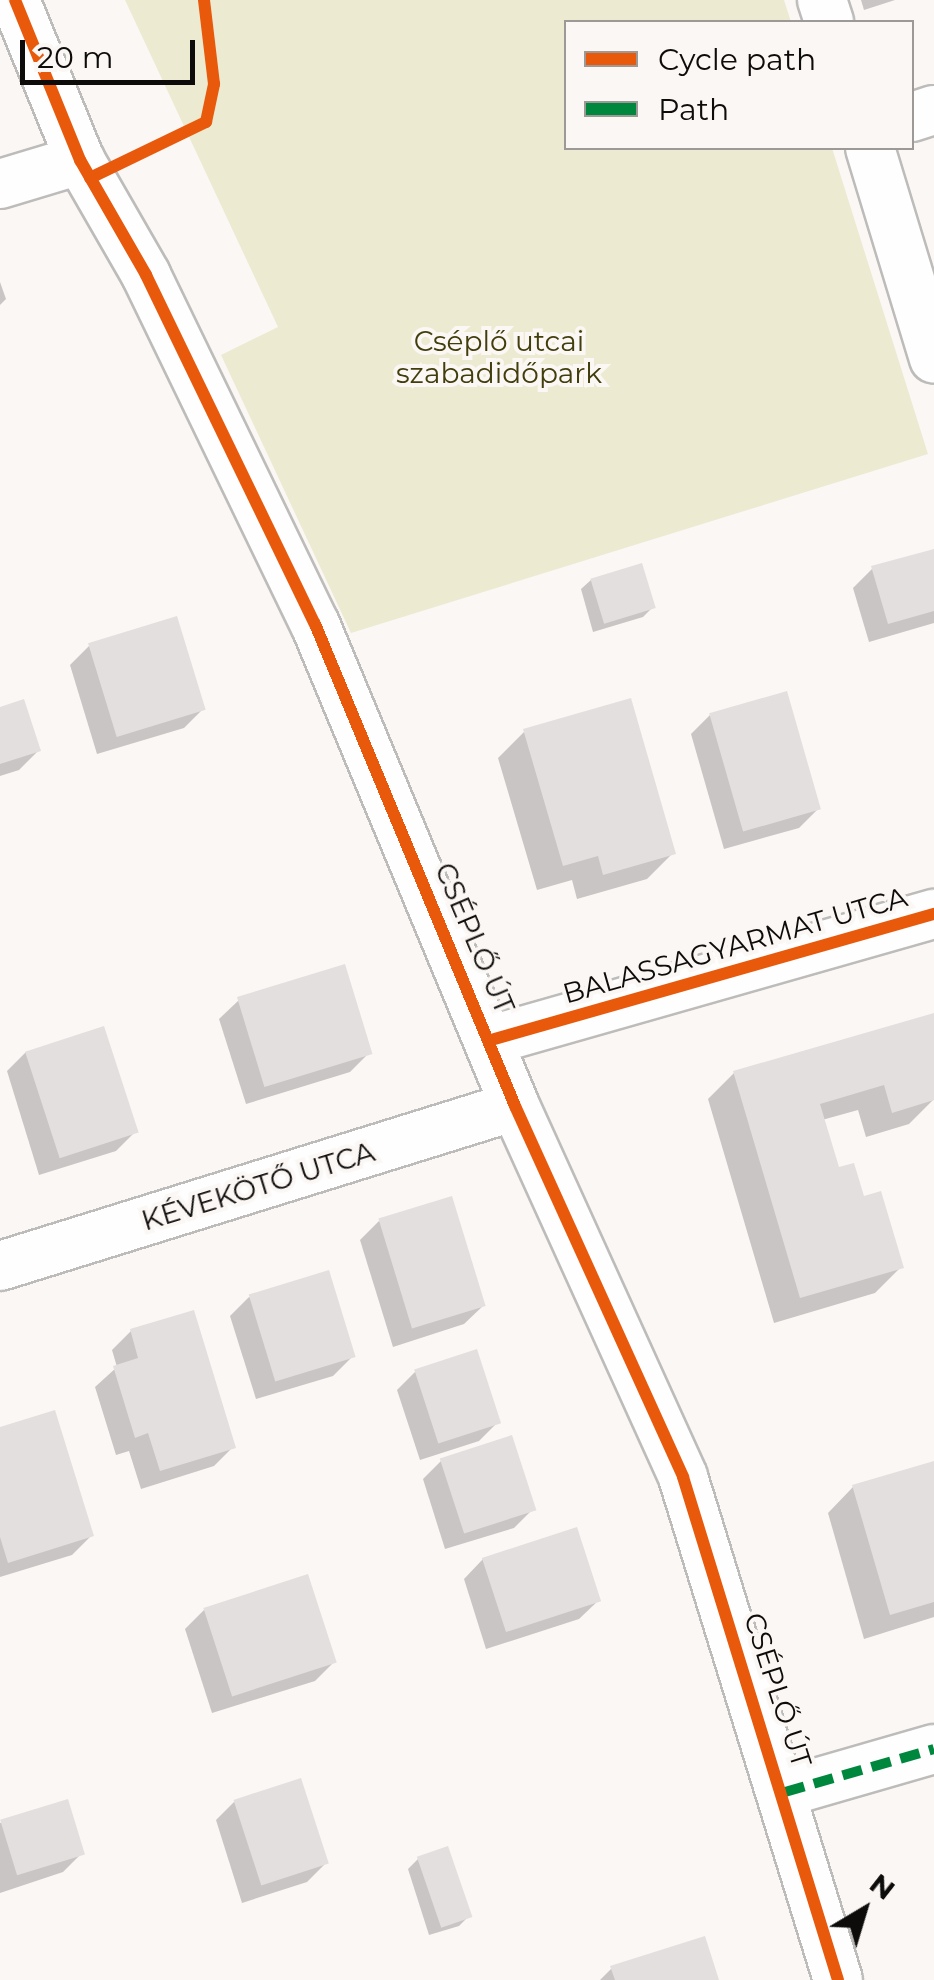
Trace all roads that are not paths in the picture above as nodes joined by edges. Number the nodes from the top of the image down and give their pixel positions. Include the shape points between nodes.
1 (15, 0) edge
2 (871, 150) edge
3 (80, 160) junction
4 (0, 184) edge
5 (934, 358) edge
6 (934, 914) edge
7 (491, 1040) junction
8 (515, 1106) junction
9 (0, 1266) edge
10 (934, 1748) edge
11 (785, 1792) junction
12 (838, 1980) edge

1 - 3 street, CSÉPLŐ ÚT
2 - 5 street
3 - 4 street
3 - 7 street, CSÉPLŐ ÚT via 146,275 315,624
6 - 7 street, BALASSAGYARMAT UTCA
7 - 8 street, CSÉPLŐ ÚT
8 - 9 street, KÉVEKÖTŐ UTCA
8 - 11 street, CSÉPLŐ ÚT via 683,1477
10 - 11 street
11 - 12 street, CSÉPLŐ ÚT

